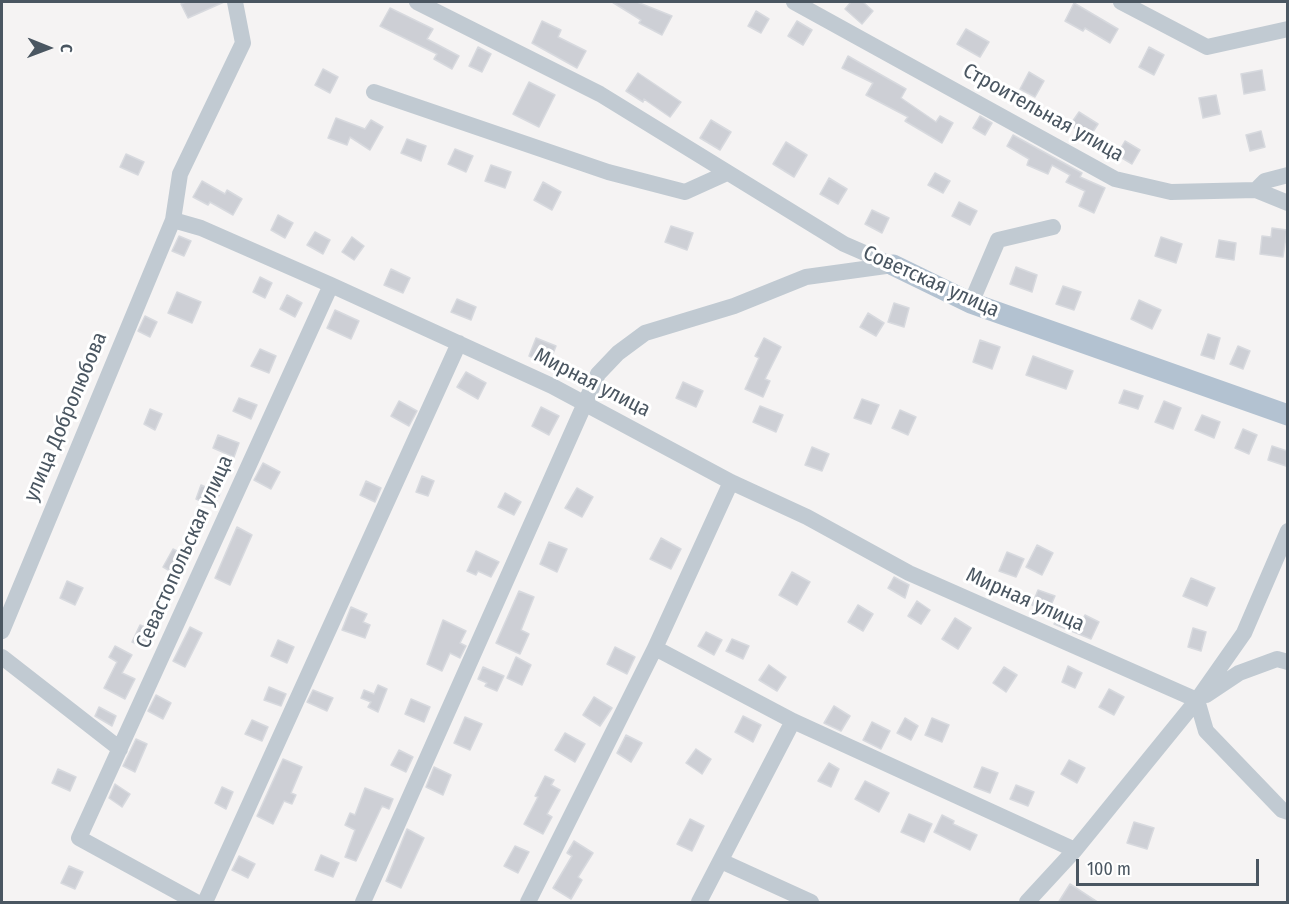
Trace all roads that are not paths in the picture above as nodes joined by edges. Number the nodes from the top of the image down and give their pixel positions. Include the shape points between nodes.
1 (236, 2) edge
2 (417, 2) edge
3 (794, 2) edge
4 (1121, 2) edge
5 (1287, 29) edge
6 (374, 92) dead end
7 (727, 173) junction
8 (1287, 175) edge
9 (1256, 190) junction
10 (1287, 203) edge
11 (173, 220) junction
12 (1053, 227) dead end
13 (892, 265) junction
14 (331, 285) junction
15 (971, 303) junction
16 (459, 343) junction
17 (586, 403) junction
18 (1287, 415) edge
19 (731, 482) junction
20 (1287, 531) edge
21 (2, 631) edge
22 (655, 648) junction
23 (2, 657) edge
24 (1287, 662) edge
25 (1197, 700) junction
26 (793, 721) junction
27 (120, 749) junction
28 (1287, 812) edge
29 (1075, 850) junction
30 (721, 861) junction
31 (196, 903) edge
32 (205, 903) edge
33 (363, 903) edge
34 (528, 903) edge
35 (699, 903) edge
36 (811, 903) edge
37 (1027, 903) edge

1 - 11 street via 243,43 180,174
2 - 7 street, Советская улица via 600,94
3 - 9 street, Строительная улица via 1115,179 1171,192
4 - 5 street via 1207,47
6 - 7 street via 608,172 685,192
7 - 13 street, Советская улица via 844,244
8 - 9 street via 1265,181
9 - 10 street, Строительная улица
11 - 14 street, Мирная улица via 201,228
11 - 21 street, улица Добролюбова
12 - 15 street via 998,240
13 - 15 main road, Советская улица
13 - 17 street via 806,277 734,306 645,333 598,374
14 - 16 street, Мирная улица
14 - 27 street, Севастопольская улица
15 - 18 main road, Советская улица
16 - 17 street, Мирная улица
16 - 32 street
17 - 19 street, Мирная улица
17 - 33 street
19 - 22 street
19 - 25 street, Мирная улица via 807,517 909,573
20 - 25 street via 1244,633
22 - 26 street
22 - 34 street
23 - 27 street
24 - 25 street via 1277,658 1239,673
25 - 28 street via 1206,731
25 - 29 street
26 - 29 street
26 - 30 street
27 - 31 street, Севастопольская улица via 79,838
29 - 37 street
30 - 35 street
30 - 36 street

